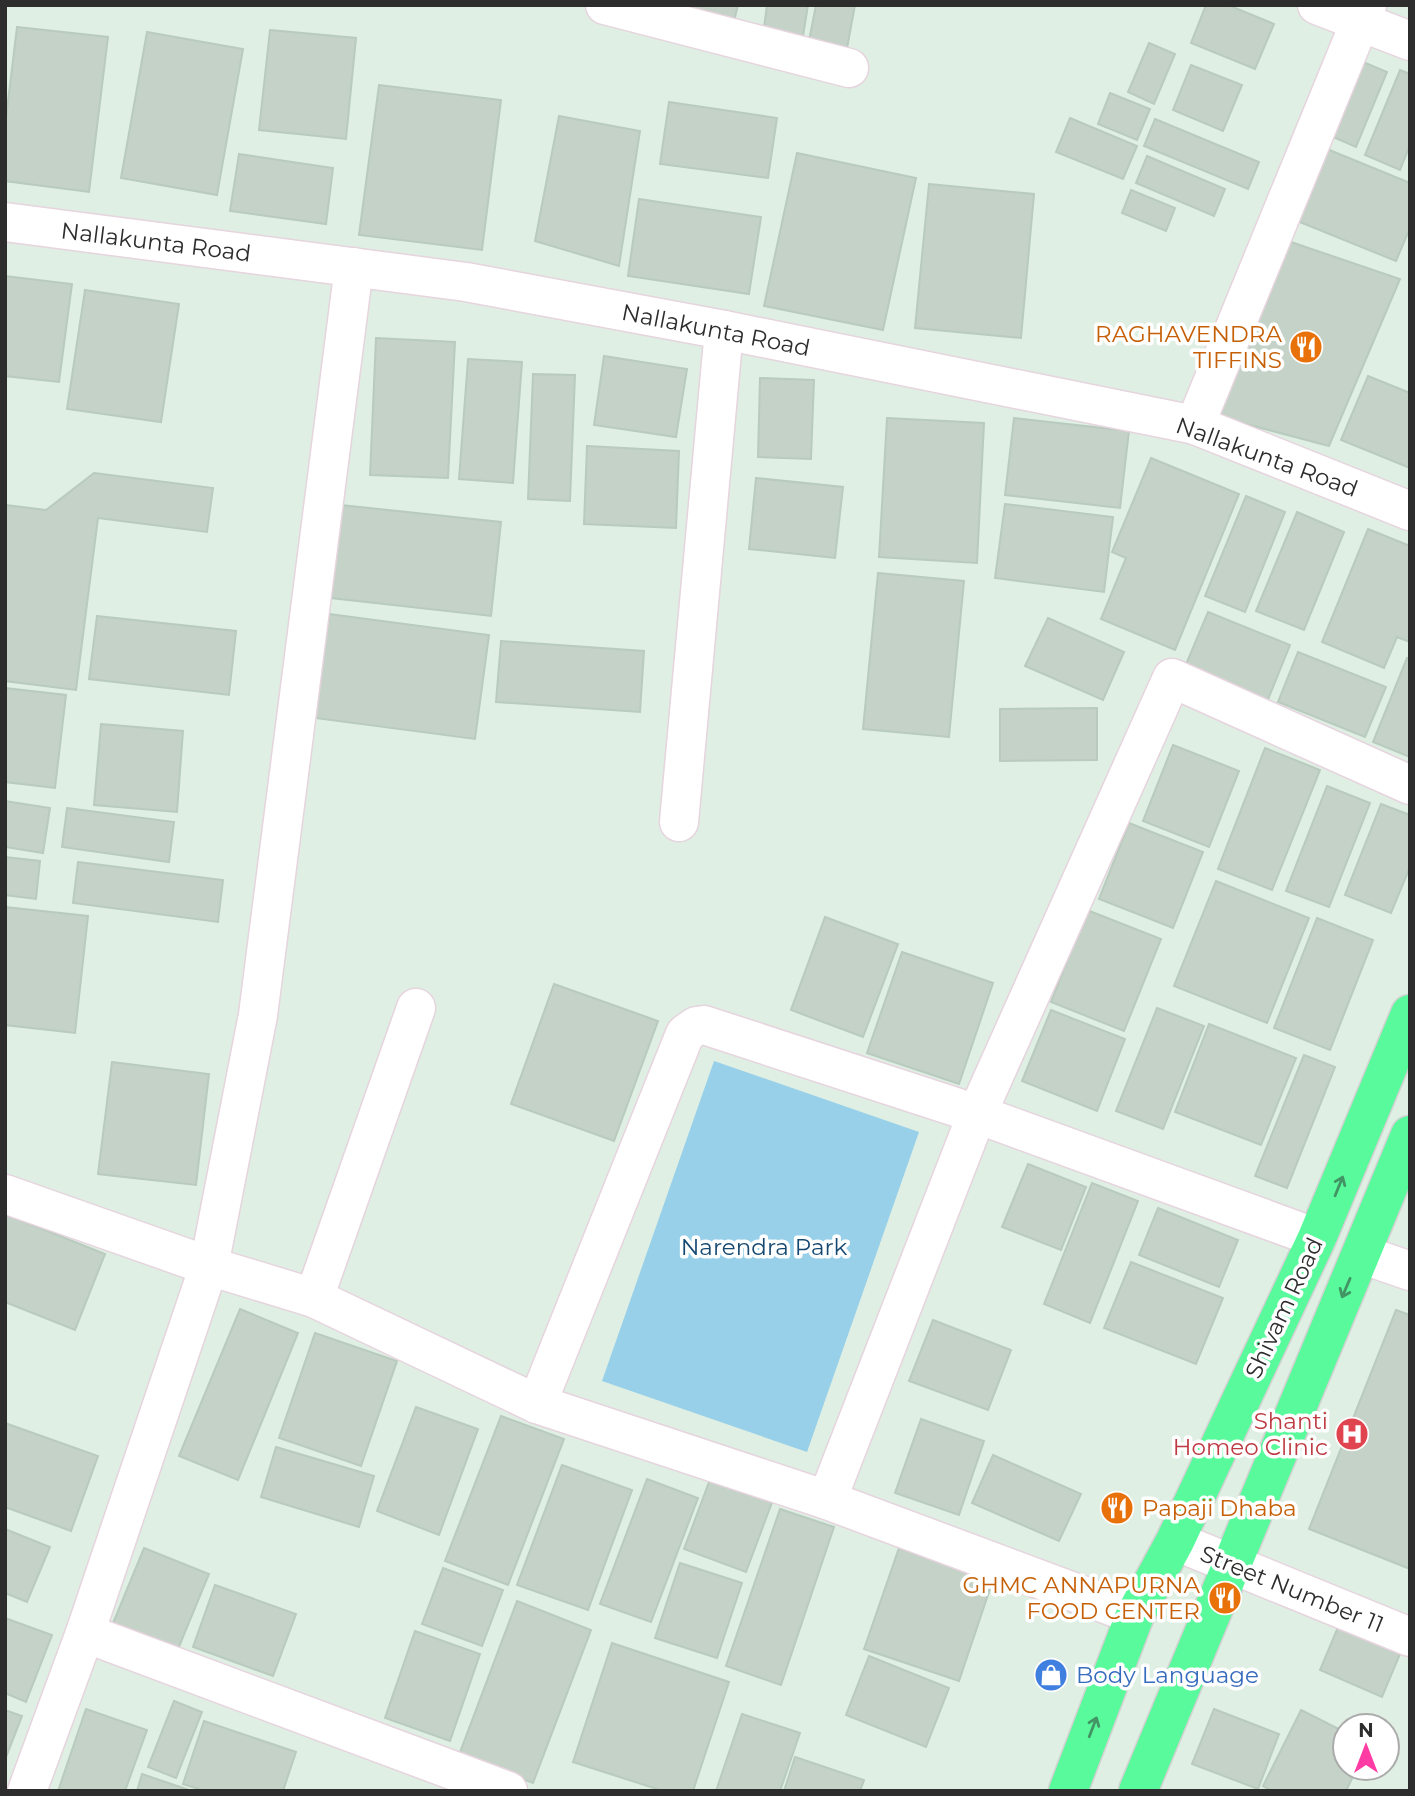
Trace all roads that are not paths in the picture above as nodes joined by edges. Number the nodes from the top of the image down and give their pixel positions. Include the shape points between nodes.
1 (605, 5) edge
2 (1317, 5) edge
3 (1364, 12) edge
4 (1410, 41) edge
5 (849, 68) dead end
6 (5, 222) edge
7 (354, 267) junction
8 (724, 330) junction
9 (1195, 425) junction
10 (1410, 511) edge
11 (1410, 785) edge
12 (679, 822) dead end
13 (416, 1007) dead end
14 (1410, 1014) edge
15 (977, 1114) junction
16 (1410, 1135) edge
17 (5, 1194) edge
18 (1317, 1238) junction
19 (1361, 1254) junction
20 (209, 1266) junction
21 (1410, 1271) edge
22 (314, 1298) junction
23 (537, 1404) junction
24 (828, 1500) junction
25 (1175, 1541) junction
26 (1232, 1564) junction
27 (1135, 1615) junction
28 (85, 1633) junction
29 (1410, 1637) edge
30 (27, 1791) edge
31 (508, 1791) edge
32 (1068, 1791) edge
33 (1138, 1791) edge

1 - 5 street
2 - 3 street
3 - 4 street
3 - 9 street
6 - 7 street, Nallakunta Road
7 - 8 street, Nallakunta Road via 466,282
7 - 20 street via 258,1015
8 - 9 street, Nallakunta Road
8 - 12 street
9 - 10 street, Nallakunta Road
11 - 15 street via 1172,678
13 - 22 street
18 -> 14 main road, Shivam Road
15 - 18 street
15 - 23 street via 704,1025 690,1029
15 - 24 street
16 - 19 main road, Shivam Road
17 - 20 street
18 - 25 main road, Shivam Road
19 - 21 street
19 -> 26 main road, Shivam Road
20 - 22 street
20 - 28 street
22 - 23 street
23 - 24 street
24 - 27 street
25 - 26 street, Street Number 11
25 - 27 main road, Shivam Road
26 - 29 street, Street Number 11
26 - 33 main road, Shivam Road
32 -> 27 main road, Shivam Road
28 - 30 street
28 - 31 street

